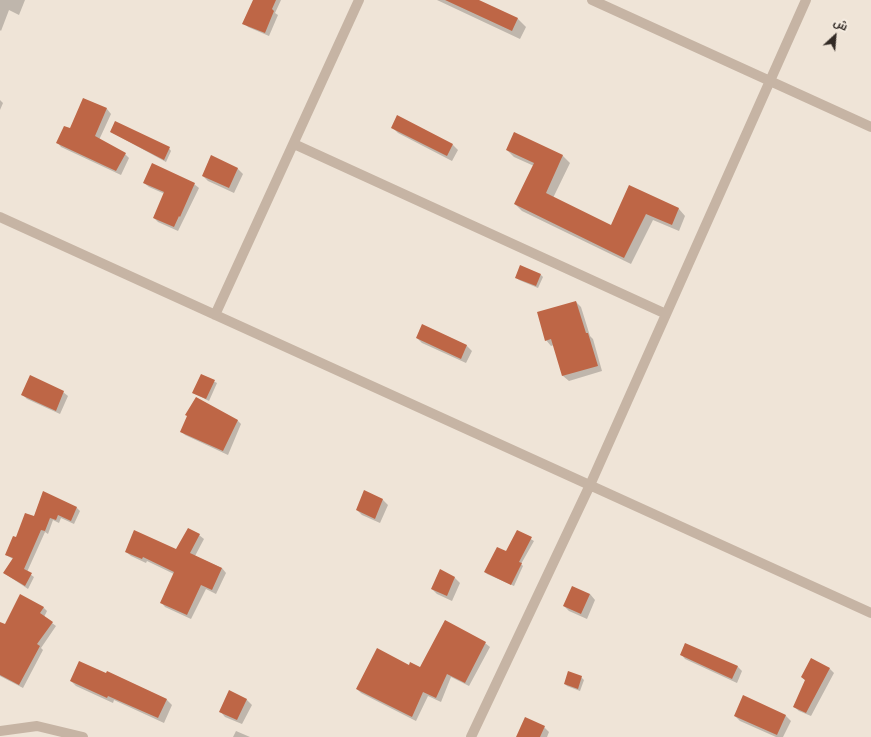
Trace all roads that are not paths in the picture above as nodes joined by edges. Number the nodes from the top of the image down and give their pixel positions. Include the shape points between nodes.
1 (359, 0) edge
2 (592, 0) edge
3 (806, 0) edge
4 (770, 81) junction
5 (871, 127) edge
6 (294, 144) junction
7 (0, 217) edge
8 (666, 314) junction
9 (215, 315) junction
10 (590, 485) junction
11 (871, 613) edge
12 (0, 731) edge
13 (83, 737) edge
14 (471, 737) edge

1 - 6 street
2 - 4 street
3 - 4 street
4 - 5 street
4 - 8 street
6 - 8 street
6 - 9 street
7 - 9 street
8 - 10 street
9 - 10 street
10 - 11 street
10 - 14 street
12 - 13 street via 37,726

